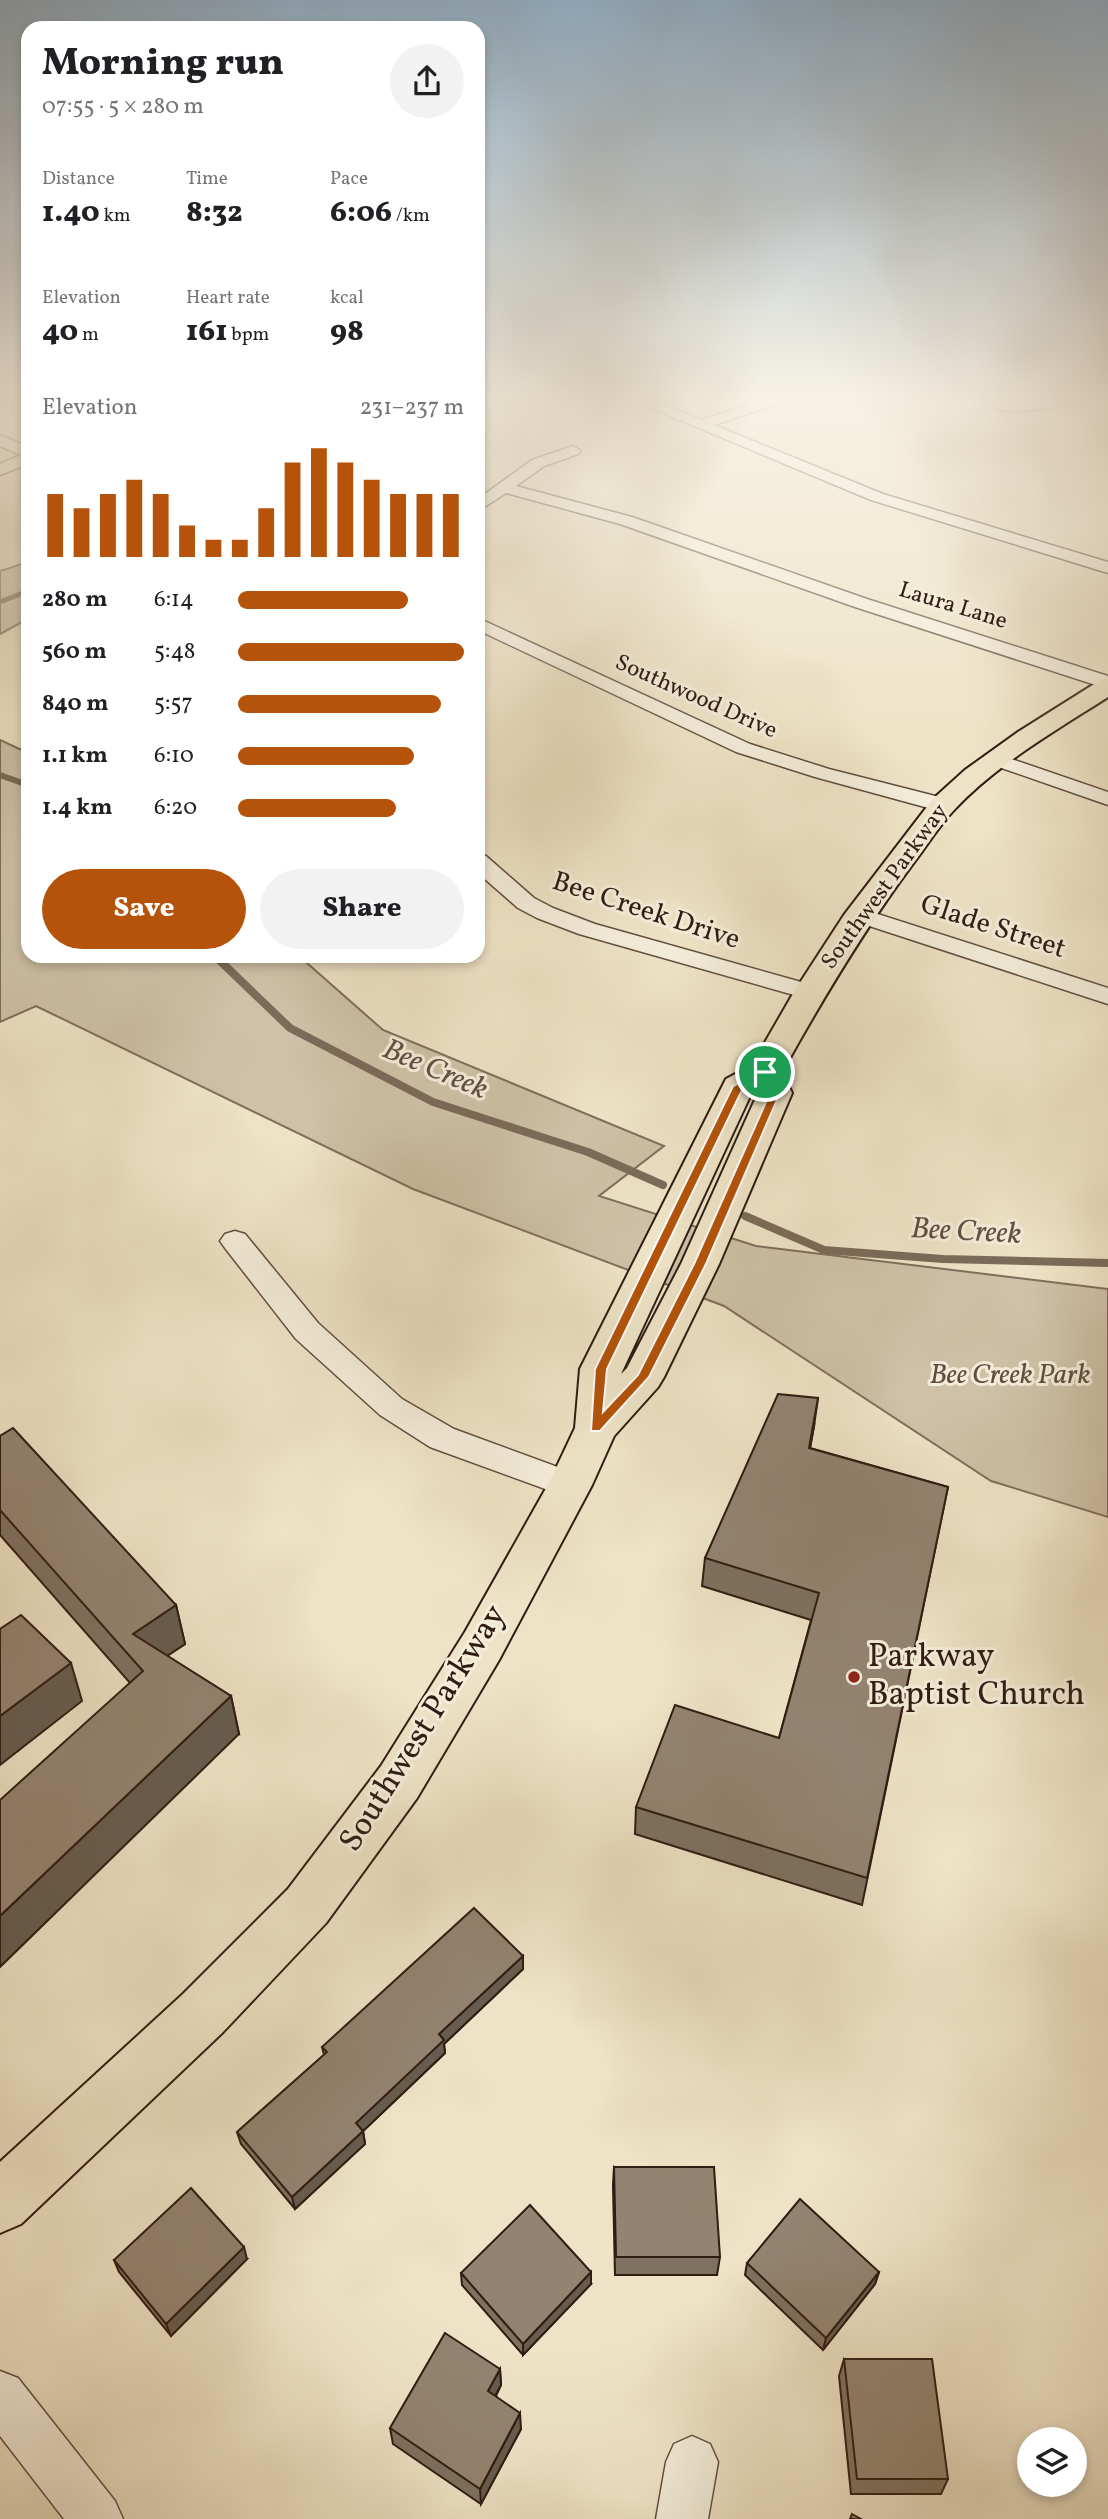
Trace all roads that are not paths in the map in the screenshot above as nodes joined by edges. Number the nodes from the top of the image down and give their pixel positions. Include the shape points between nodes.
1 (602, 513) edge
2 (928, 513) edge
3 (1108, 568) edge
4 (485, 626) edge
5 (1108, 685) edge
6 (997, 760) junction
7 (1108, 799) edge
8 (943, 805) junction
9 (485, 867) edge
10 (859, 915) junction
11 (810, 992) junction
12 (1108, 996) edge
13 (234, 1241) dead end
14 (570, 1485) junction
15 (0, 2203) edge
16 (0, 2396) edge
17 (692, 2462) dead end
18 (96, 2519) edge
19 (682, 2519) edge

1 - 5 street, Laura Lane
2 - 3 street
4 - 8 street, Southwood Drive via 743,748
5 - 6 main road, Southwest Parkway
6 - 7 street
6 - 8 main road, Southwest Parkway
8 - 10 main road, Southwest Parkway
9 - 11 street, Bee Creek Drive via 526,903 545,913
10 - 11 main road, Southwest Parkway
10 - 12 street, Glade Street
11 - 14 main road, Southwest Parkway via 765,1072 775,1093 700,1264 643,1377 596,1428
13 - 14 street via 307,1331 391,1407 442,1438
14 - 15 main road, Southwest Parkway via 482,1646 399,1782 307,1906 203,2013
16 - 18 street
17 - 19 street

